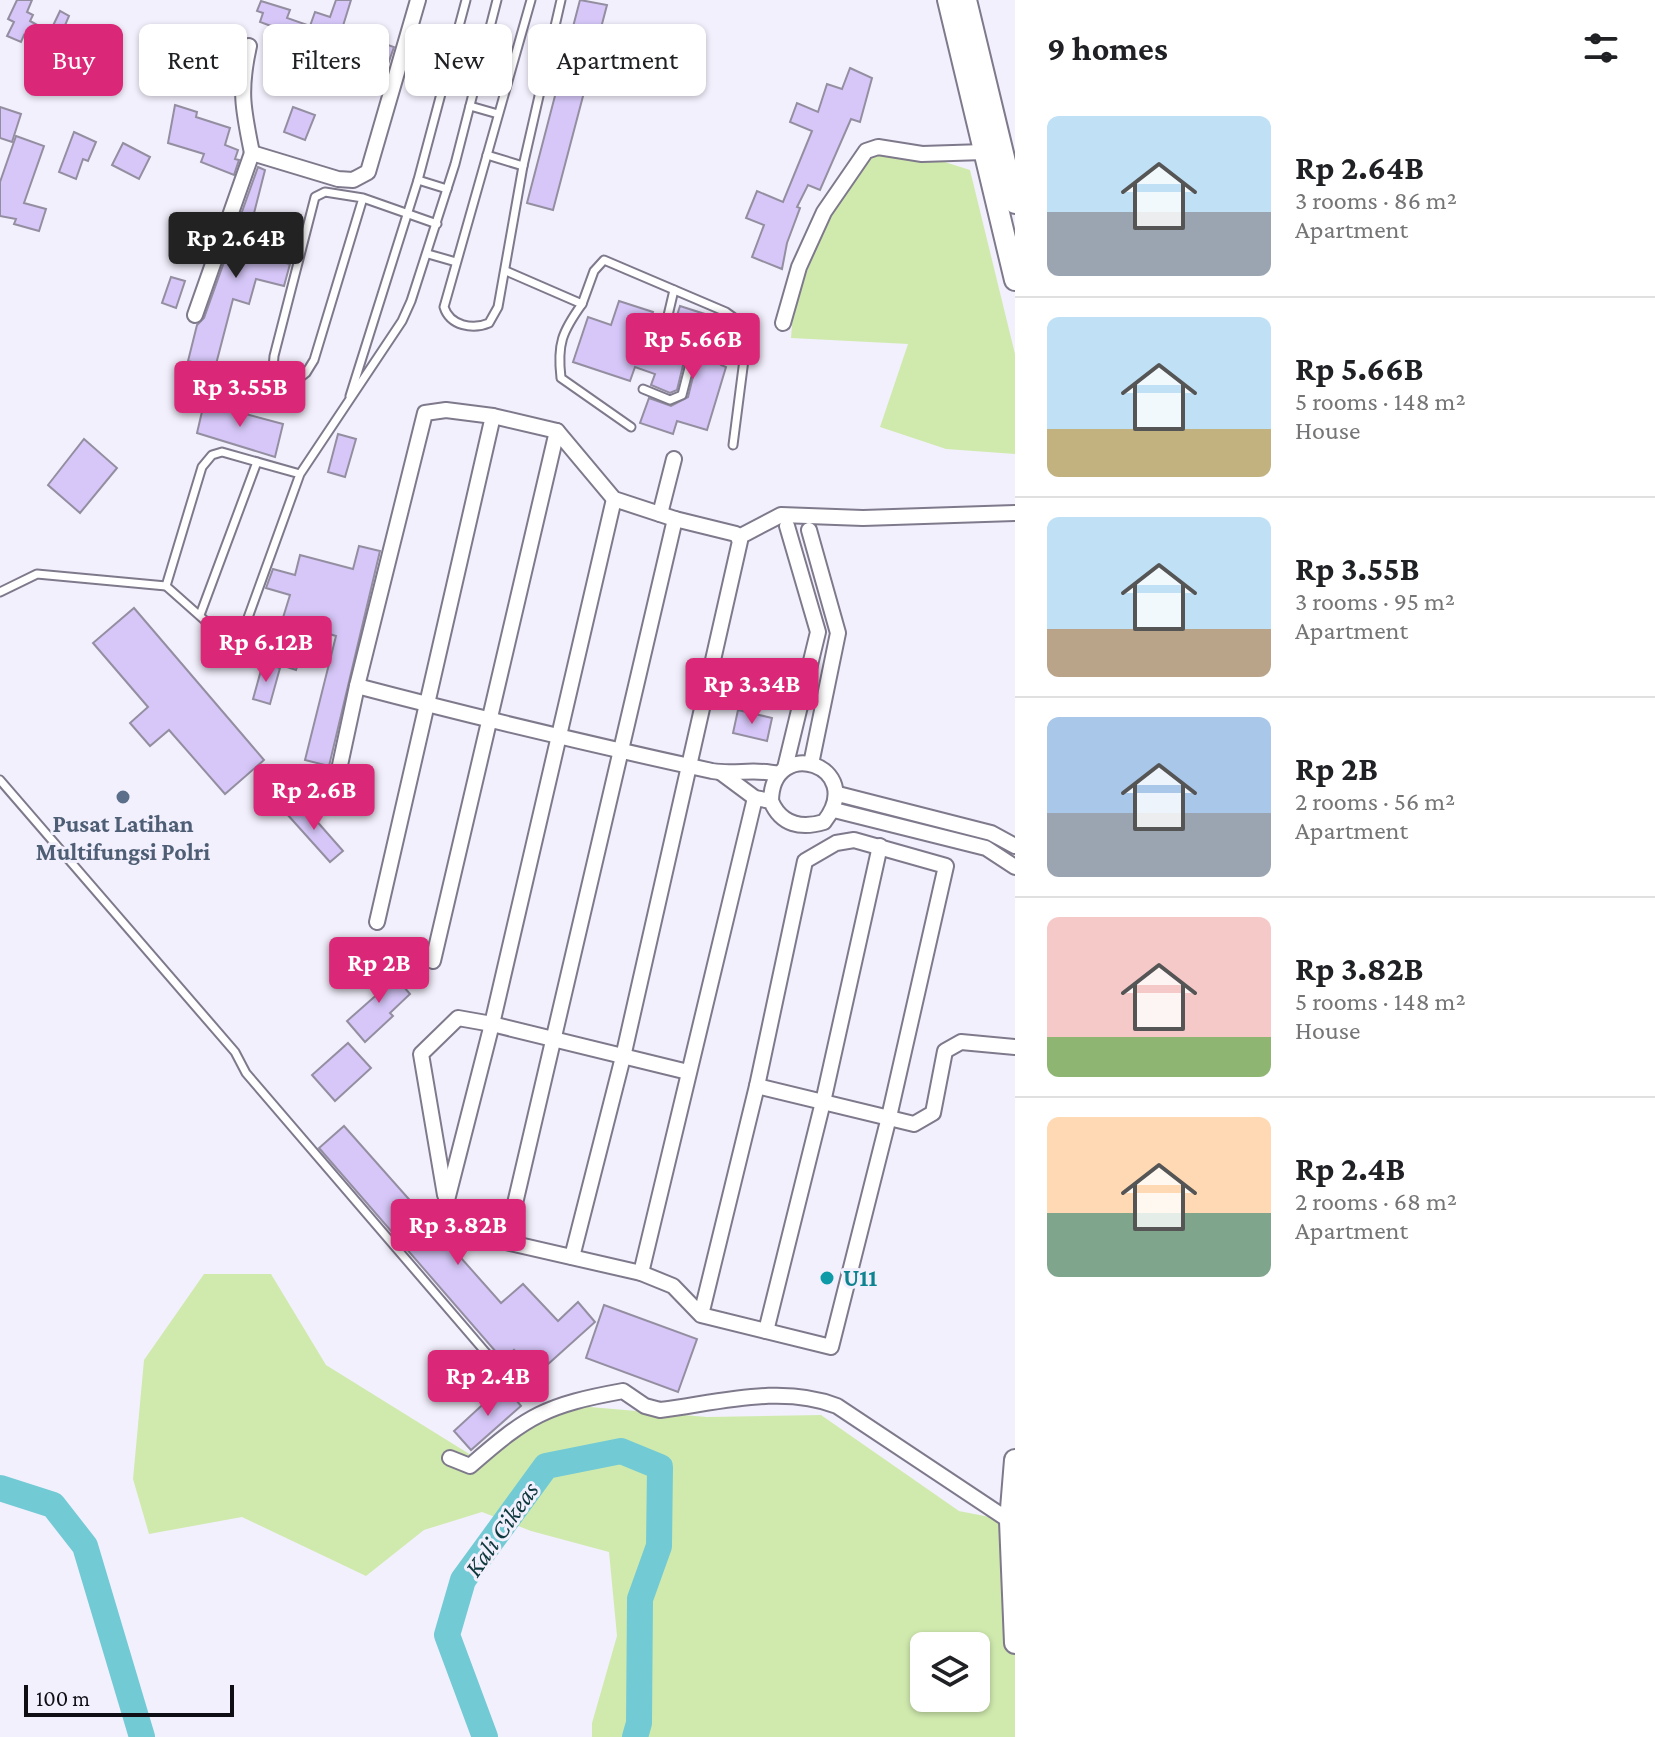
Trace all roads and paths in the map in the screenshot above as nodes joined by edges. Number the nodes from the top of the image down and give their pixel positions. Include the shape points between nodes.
1 (418, 0) edge
2 (466, 0) edge
3 (497, 0) edge
4 (531, 0) edge
5 (561, 0) edge
6 (948, 0) edge
7 (966, 0) edge
8 (249, 46) dead end
9 (470, 106) junction
10 (498, 114) junction
11 (984, 152) junction
12 (252, 153) junction
13 (487, 155) junction
14 (523, 166) junction
15 (418, 180) junction
16 (447, 189) junction
17 (363, 198) junction
18 (1015, 203) edge
19 (407, 213) junction
20 (437, 224) junction
21 (428, 254) junction
22 (456, 262) junction
23 (506, 271) junction
24 (1015, 280) edge
25 (674, 290) junction
26 (582, 304) junction
27 (195, 315) dead end
28 (783, 323) dead end
29 (665, 328) junction
30 (659, 342) dead end
31 (643, 389) dead end
32 (347, 406) junction
33 (493, 416) junction
34 (631, 427) dead end
35 (557, 431) junction
36 (733, 445) dead end
37 (674, 459) dead end
38 (257, 462) junction
39 (300, 474) junction
40 (614, 499) junction
41 (1015, 513) edge
42 (660, 514) junction
43 (675, 519) junction
44 (787, 526) dead end
45 (809, 530) dead end
46 (739, 537) junction
47 (166, 586) junction
48 (0, 592) edge
49 (200, 615) junction
50 (818, 632) junction
51 (838, 633) junction
52 (357, 686) junction
53 (427, 704) junction
54 (490, 719) junction
55 (556, 736) junction
56 (621, 751) junction
57 (811, 764) junction
58 (691, 766) junction
59 (782, 771) junction
60 (720, 772) junction
61 (0, 780) edge
62 (334, 793) dead end
63 (838, 794) junction
64 (755, 798) junction
65 (771, 801) junction
66 (834, 810) junction
67 (811, 826) junction
68 (880, 846) junction
69 (1015, 846) edge
70 (820, 852) junction
71 (1015, 867) edge
72 (377, 922) dead end
73 (433, 961) dead end
74 (492, 1024) junction
75 (556, 1039) junction
76 (1015, 1047) edge
77 (623, 1057) junction
78 (688, 1072) junction
79 (757, 1086) junction
80 (823, 1102) junction
81 (889, 1117) junction
82 (446, 1204) junction
83 (506, 1242) junction
84 (572, 1257) junction
85 (641, 1273) junction
86 (701, 1315) junction
87 (766, 1331) junction
88 (500, 1369) dead end
89 (450, 1458) dead end
90 (1015, 1460) edge
91 (1010, 1521) junction
92 (1015, 1643) edge

1 - 12 street via 368,172 353,180 338,179
2 - 15 lane
3 - 9 lane
4 - 10 lane
5 - 14 lane
6 - 11 main road
7 - 18 main road
8 - 12 street via 241,106
9 - 10 lane
9 - 16 lane
10 - 13 lane
11 - 24 main road
11 - 28 street via 922,154 878,147 866,151 824,212 799,267
12 - 27 street
13 - 14 lane
13 - 22 lane
14 - 23 lane
15 - 16 lane
15 - 19 lane
16 - 20 lane
17 - 17 lane via 325,192 315,197 274,356 273,369 282,379 297,380 314,360
17 - 19 lane
19 - 20 lane
19 - 32 lane
20 - 21 lane
21 - 22 lane
21 - 32 lane via 402,321
22 - 23 lane via 445,312 473,327 489,323
23 - 26 lane
25 - 26 lane via 604,260 594,271
25 - 29 lane
25 - 36 lane via 744,325
26 - 34 lane via 558,351 561,378
29 - 30 lane
29 - 31 lane via 696,341 682,395 670,400
32 - 39 lane
33 - 35 street
33 - 52 street via 425,413
33 - 53 street
35 - 40 street
35 - 54 street
37 - 42 street
38 - 39 lane
38 - 47 lane via 218,452 206,460
38 - 49 lane
39 - 49 lane via 239,640 224,639
40 - 42 street
40 - 55 street
41 - 46 street via 781,515
42 - 43 street
43 - 46 street
43 - 56 street
44 - 50 street
45 - 51 street
46 - 58 street
47 - 48 lane via 37,574
47 - 49 lane
50 - 51 street
50 - 59 street
51 - 57 street
52 - 53 street
52 - 62 street
53 - 54 street
53 - 72 street
54 - 55 street
54 - 73 street
55 - 56 street
55 - 74 street
56 - 58 street
56 - 75 street
57 - 59 street via 797,763
57 - 63 street via 835,782
58 - 60 street
58 - 77 street
59 - 60 street
59 - 65 street via 771,784
60 - 64 street
61 - 88 lane
63 - 66 street
63 - 69 street via 991,833
64 - 65 street
64 - 78 street
65 - 67 street via 791,824
66 - 67 street via 824,822
66 - 71 street via 986,848
67 - 70 street
68 - 70 street via 854,840
68 - 80 street
68 - 81 street via 946,866
70 - 79 street via 805,861
74 - 75 street
74 - 82 street
74 - 82 street via 458,1018 421,1054
75 - 77 street
75 - 83 street
76 - 81 street via 961,1042 945,1051 933,1113 914,1124
77 - 78 street
77 - 84 street
78 - 85 street
79 - 80 street
79 - 86 street
80 - 81 street
80 - 87 street
81 - 87 street via 831,1347
82 - 83 street
83 - 84 street
84 - 85 street
85 - 86 street via 673,1286
86 - 87 street
89 - 91 street via 470,1466 539,1412 623,1391 660,1410 787,1395 816,1398 837,1406
90 - 91 main road
91 - 92 main road

